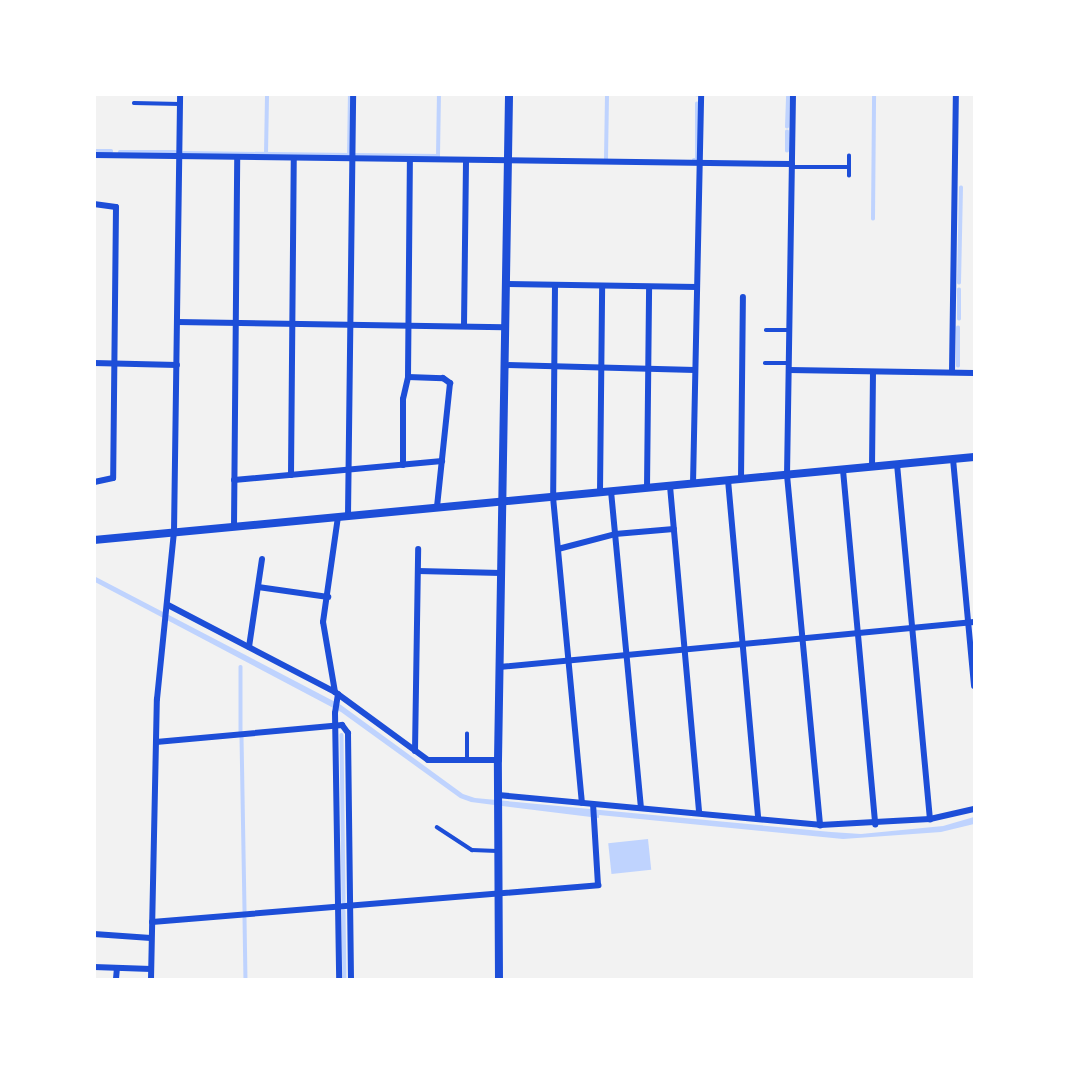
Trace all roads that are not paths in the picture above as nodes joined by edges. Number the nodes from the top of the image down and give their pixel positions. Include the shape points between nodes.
1 (180, 94) edge
2 (353, 94) edge
3 (509, 94) edge
4 (701, 94) edge
5 (793, 94) edge
6 (956, 94) edge
7 (134, 103) dead end
8 (180, 104) junction
9 (94, 155) edge
10 (849, 156) dead end
11 (179, 157) junction
12 (237, 158) junction
13 (294, 159) junction
14 (353, 160) junction
15 (410, 161) junction
16 (466, 162) junction
17 (507, 162) junction
18 (700, 164) junction
19 (792, 165) junction
20 (849, 167) junction
21 (849, 176) dead end
22 (94, 204) edge
23 (505, 284) junction
24 (555, 285) junction
25 (602, 286) junction
26 (649, 287) junction
27 (697, 288) junction
28 (743, 297) dead end
29 (177, 322) junction
30 (234, 323) junction
31 (292, 323) junction
32 (351, 324) junction
33 (408, 325) junction
34 (464, 326) junction
35 (504, 327) junction
36 (766, 330) dead end
37 (790, 330) junction
38 (94, 363) edge
39 (114, 363) junction
40 (765, 363) dead end
41 (177, 365) junction
42 (504, 365) junction
43 (554, 366) junction
44 (601, 367) junction
45 (789, 367) junction
46 (648, 369) junction
47 (695, 370) junction
48 (873, 372) junction
49 (952, 373) junction
50 (975, 373) edge
51 (408, 377) junction
52 (975, 457) edge
53 (953, 459) junction
54 (442, 461) junction
55 (897, 464) junction
56 (403, 465) junction
57 (872, 467) junction
58 (349, 470) junction
59 (843, 470) junction
60 (291, 475) junction
61 (787, 475) junction
62 (741, 479) junction
63 (234, 480) junction
64 (728, 480) junction
65 (94, 482) edge
66 (693, 484) junction
67 (670, 486) junction
68 (647, 488) junction
69 (611, 491) junction
70 (600, 492) junction
71 (553, 496) junction
72 (502, 501) junction
73 (437, 507) junction
74 (348, 516) junction
75 (338, 517) junction
76 (234, 527) junction
77 (674, 529) junction
78 (174, 532) junction
79 (615, 534) junction
80 (94, 540) edge
81 (558, 548) junction
82 (418, 549) dead end
83 (262, 559) dead end
84 (418, 571) junction
85 (500, 573) junction
86 (258, 587) junction
87 (328, 597) junction
88 (168, 608) junction
89 (972, 622) edge
90 (912, 628) junction
91 (858, 633) junction
92 (803, 638) junction
93 (743, 644) junction
94 (249, 647) junction
95 (684, 649) junction
96 (626, 655) junction
97 (569, 660) junction
98 (499, 667) junction
99 (975, 686) edge
100 (337, 696) junction
101 (336, 726) junction
102 (467, 734) dead end
103 (156, 742) junction
104 (415, 751) junction
105 (467, 760) junction
106 (498, 760) junction
107 (498, 797) junction
108 (582, 803) junction
109 (593, 806) junction
110 (641, 808) junction
111 (975, 809) edge
112 (699, 813) junction
113 (758, 819) junction
114 (930, 819) junction
115 (820, 825) junction
116 (875, 825) junction
117 (437, 827) dead end
118 (499, 851) junction
119 (499, 893) junction
120 (350, 905) junction
121 (337, 907) junction
122 (152, 922) junction
123 (94, 934) edge
124 (151, 938) junction
125 (94, 967) edge
126 (117, 968) junction
127 (151, 968) junction
128 (116, 979) edge
129 (151, 979) edge
130 (339, 979) edge
131 (351, 979) edge
132 (499, 979) edge

1 - 8 street
2 - 14 street
3 - 17 street
4 - 18 street
5 - 19 street
6 - 49 street
7 - 8 lane
8 - 11 street
9 - 11 street
10 - 20 lane
11 - 12 street
11 - 29 street
12 - 13 street
12 - 30 street
13 - 14 street
13 - 31 street
14 - 15 street
14 - 32 street
15 - 16 street
15 - 33 street
16 - 17 street
16 - 34 street
17 - 18 street
17 - 23 street
18 - 19 street
18 - 27 street
19 - 20 lane
19 - 37 street
20 - 21 lane
22 - 39 street via 116,205
23 - 24 street
23 - 35 street
24 - 25 street
24 - 43 street
25 - 26 street
25 - 44 street
26 - 27 street
26 - 46 street
27 - 47 street
28 - 62 street
29 - 30 street
29 - 41 street
30 - 31 street
30 - 63 street
31 - 32 street
31 - 60 street
32 - 33 street
32 - 58 street
33 - 34 street
33 - 51 street
34 - 35 street
35 - 42 street
36 - 37 lane
37 - 45 street
38 - 39 street
39 - 41 street
39 - 65 street via 113,478
40 - 45 lane
41 - 78 street
42 - 43 street
42 - 72 street
43 - 44 street
43 - 71 street
44 - 46 street
44 - 70 street
45 - 48 street
45 - 61 street
46 - 47 street
46 - 68 street
47 - 66 street
48 - 49 street
48 - 57 street
49 - 50 street
51 - 54 street via 443,378 450,383
51 - 56 street via 403,399
52 - 53 street
53 - 55 street
53 - 89 street
54 - 56 street
54 - 73 street
55 - 57 street
55 - 90 street
56 - 58 street
57 - 59 street
58 - 60 street
58 - 74 street
59 - 61 street
59 - 91 street
60 - 63 street
61 - 62 street
61 - 92 street
62 - 64 street
63 - 76 street
64 - 66 street
64 - 93 street
66 - 67 street
67 - 68 street
67 - 77 street
68 - 69 street
69 - 70 street
69 - 79 street
70 - 71 street
71 - 72 street
71 - 81 street
72 - 73 street
72 - 85 street
73 - 74 street
74 - 75 street
75 - 76 street
75 - 87 street
76 - 78 street
77 - 79 street
77 - 95 street
78 - 80 street
78 - 88 street
79 - 81 street
79 - 96 street
81 - 97 street
82 - 84 street
83 - 86 street
84 - 85 street
84 - 104 street
85 - 98 street
86 - 87 street
86 - 94 street
87 - 100 street via 323,622
88 - 94 street
88 - 103 street
89 - 90 street
89 - 99 street
90 - 91 street
90 - 114 street
91 - 92 street
91 - 116 street
92 - 93 street
92 - 115 street
93 - 95 street
93 - 113 street
94 - 100 street
95 - 96 street
95 - 112 street
96 - 97 street
96 - 110 street
97 - 98 street
97 - 108 street
98 - 106 street
100 - 101 street
100 - 104 street
101 - 103 street
101 - 120 street via 342,725 348,733
101 - 121 street
102 - 105 lane
103 - 122 street
104 - 105 street via 428,760
105 - 106 street
106 - 107 street
107 - 108 street
107 - 118 street
108 - 109 street
109 - 110 street
109 - 119 street via 598,885
110 - 112 street
111 - 114 street
112 - 113 street
113 - 115 street
114 - 116 street
115 - 116 street
117 - 118 lane via 472,849
118 - 119 street
119 - 120 street
119 - 132 street
120 - 121 street
120 - 131 street
121 - 122 street
121 - 130 street
122 - 124 street
123 - 124 street
124 - 127 street
125 - 126 street
126 - 127 street
126 - 128 street
127 - 129 street

